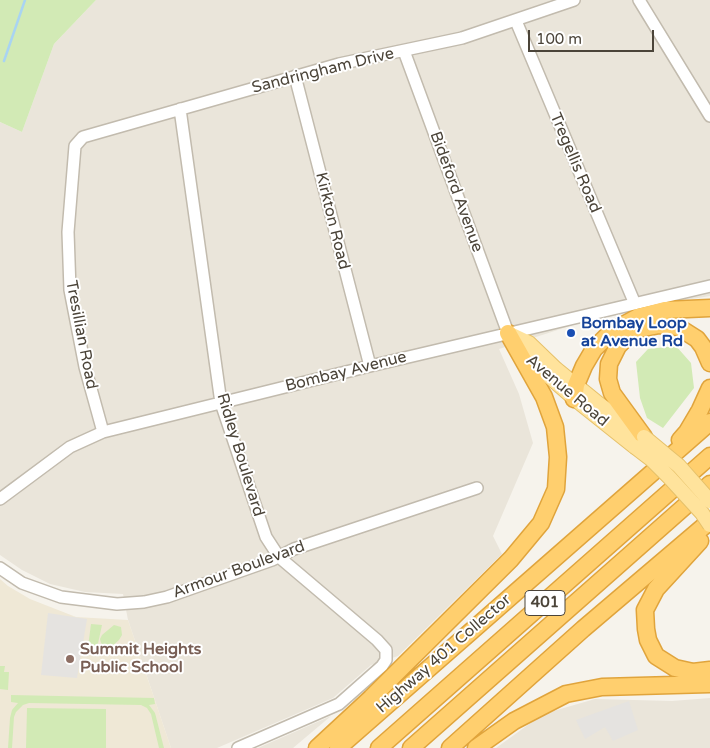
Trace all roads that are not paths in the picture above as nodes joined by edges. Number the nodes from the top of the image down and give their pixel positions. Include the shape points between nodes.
1 (574, 0) edge
2 (640, 0) edge
3 (516, 21) junction
4 (404, 51) junction
5 (295, 76) junction
6 (180, 109) junction
7 (710, 116) edge
8 (76, 146) joint
9 (710, 286) edge
10 (635, 304) junction
11 (710, 308) edge
12 (508, 333) junction
13 (710, 363) edge
14 (370, 366) junction
15 (710, 388) edge
16 (575, 392) junction
17 (221, 403) junction
18 (710, 422) edge
19 (103, 432) junction
20 (640, 442) junction
21 (710, 456) edge
22 (653, 472) junction
23 (710, 484) edge
24 (477, 488) dead end
25 (0, 499) edge
26 (710, 501) edge
27 (710, 521) edge
28 (710, 526) edge
29 (279, 557) junction
30 (0, 568) edge
31 (710, 670) edge
32 (710, 684) edge
33 (238, 748) edge
34 (318, 748) edge
35 (338, 748) edge
36 (379, 748) edge
37 (411, 748) edge
38 (450, 748) edge
39 (476, 748) edge

1 - 3 street, Sandringham Drive
2 - 7 street
3 - 4 street, Sandringham Drive
3 - 10 street, Tregellis Road
4 - 5 street, Sandringham Drive
4 - 12 street, Bideford Avenue
5 - 6 street, Sandringham Drive
5 - 14 street, Kirkton Road
6 - 8 street, Sandringham Drive via 83,137
6 - 17 street, Ridley Boulevard
8 - 19 street, Tresillian Road via 68,232 70,290 85,368
9 - 10 street, Bombay Avenue
10 - 12 street, Bombay Avenue
11 - 16 highway via 665,310 625,322 594,349
12 - 14 street, Bombay Avenue
12 - 16 main road, Avenue Road via 529,343
12 - 34 highway via 544,397 556,427 556,489 541,523 511,559
13 - 20 highway via 697,339 678,327 659,325 639,329 618,346 609,364 608,379 614,398
14 - 17 street, Bombay Avenue
15 - 22 highway via 687,432
16 - 20 main road, Avenue Road via 599,404
17 - 19 street, Bombay Avenue
17 - 29 street, Ridley Boulevard via 266,537
18 - 22 highway, Highway 401 Collector / 401
19 - 25 street, Bombay Avenue via 70,447
20 - 26 main road, Avenue Road, bridge via 679,466
20 - 28 main road, Avenue Road, bridge
21 - 36 highway, 401
22 - 35 highway, Highway 401 Collector / 401
23 - 37 highway, 401
24 - 29 street, Armour Boulevard
27 - 38 highway, 401
28 - 31 highway via 656,589 645,610 648,640 656,656 675,668 693,672
29 - 30 street, Armour Boulevard via 167,597 116,604 50,595 22,583
29 - 33 street, Ridley Boulevard via 377,640 386,650 386,660 339,704
32 - 39 highway via 602,687 566,694 514,721

